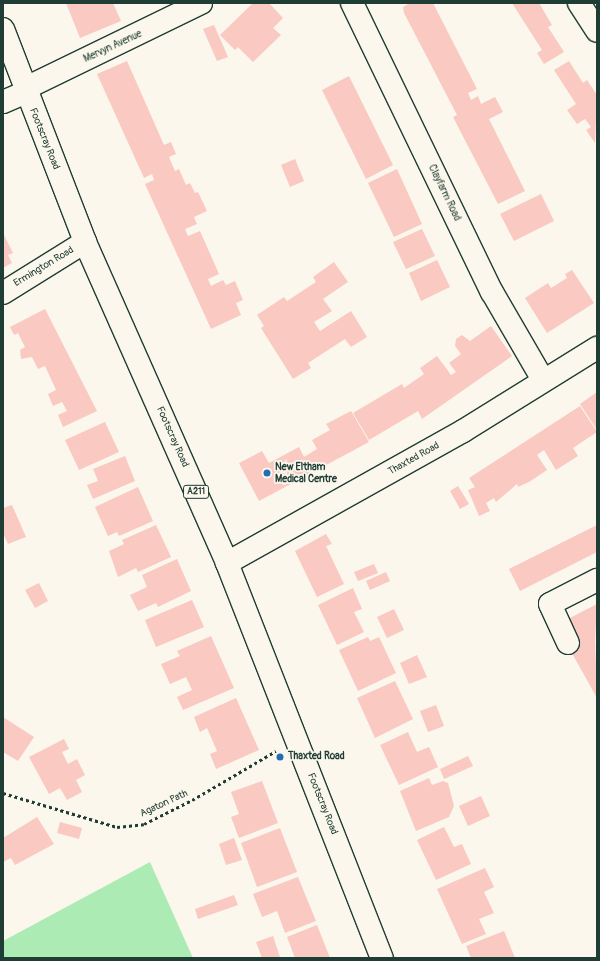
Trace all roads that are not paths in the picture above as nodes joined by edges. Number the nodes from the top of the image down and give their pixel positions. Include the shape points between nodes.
1 (201, 3) edge
2 (352, 3) edge
3 (579, 3) edge
4 (3, 29) edge
5 (597, 31) edge
6 (25, 91) junction
7 (3, 102) edge
8 (85, 242) junction
9 (3, 293) edge
10 (597, 348) edge
11 (543, 380) junction
12 (227, 563) junction
13 (597, 580) edge
14 (568, 643) dead end
15 (382, 958) edge

1 - 6 street, Mervyn Avenue via 198,7
2 - 11 street, Clayfarm Road via 492,292
3 - 5 street
4 - 6 street, Footscray Road / A211
6 - 7 street, Mervyn Avenue
6 - 8 street, Footscray Road / A211
8 - 9 street, Ermington Road
8 - 12 street, Footscray Road / A211
10 - 11 street, Thaxted Road
11 - 12 street, Thaxted Road via 464,431
12 - 15 street, Footscray Road / A211
13 - 14 street via 550,604

